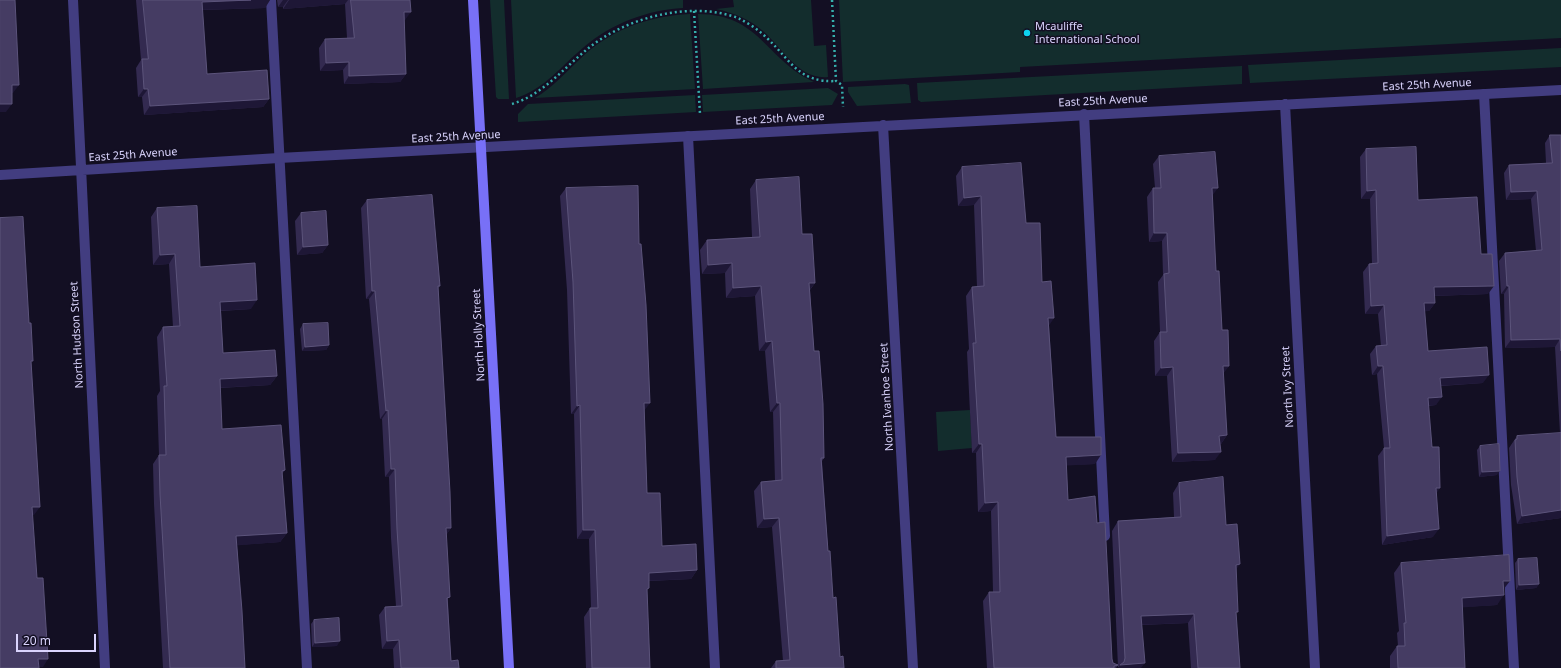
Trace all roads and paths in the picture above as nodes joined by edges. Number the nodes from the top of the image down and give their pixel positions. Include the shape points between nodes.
1 (73, 0) edge
2 (271, 0) edge
3 (473, 0) edge
4 (832, 0) edge
5 (694, 11) junction
6 (836, 81) junction
7 (1561, 90) edge
8 (1484, 94) junction
9 (512, 104) dead end
10 (1285, 104) junction
11 (843, 106) dead end
12 (700, 114) dead end
13 (1084, 114) junction
14 (883, 125) junction
15 (688, 136) junction
16 (481, 148) junction
17 (279, 158) junction
18 (81, 170) junction
19 (0, 175) edge
20 (1106, 549) edge
21 (105, 668) edge
22 (307, 668) edge
23 (509, 668) edge
24 (715, 668) edge
25 (913, 668) edge
26 (1315, 668) edge
27 (1514, 668) edge

1 - 18 street, North Hudson Street
2 - 17 street
3 - 16 street, North Holly Street
4 - 6 path
5 - 6 path via 714,11 738,18 767,38 786,60 802,73 819,81
5 - 9 path via 662,13 613,30 538,92
5 - 12 path
6 - 11 path via 842,85
7 - 8 street, East 25th Avenue
8 - 10 street, East 25th Avenue
8 - 27 street
10 - 13 street, East 25th Avenue
10 - 26 street, North Ivy Street
13 - 14 street, East 25th Avenue
13 - 20 street
14 - 15 street, East 25th Avenue
14 - 25 street, North Ivanhoe Street
15 - 16 street, East 25th Avenue
15 - 24 street
16 - 17 street, East 25th Avenue
16 - 23 street, North Holly Street
17 - 18 street, East 25th Avenue
17 - 22 street
18 - 19 street, East 25th Avenue
18 - 21 street, North Hudson Street

